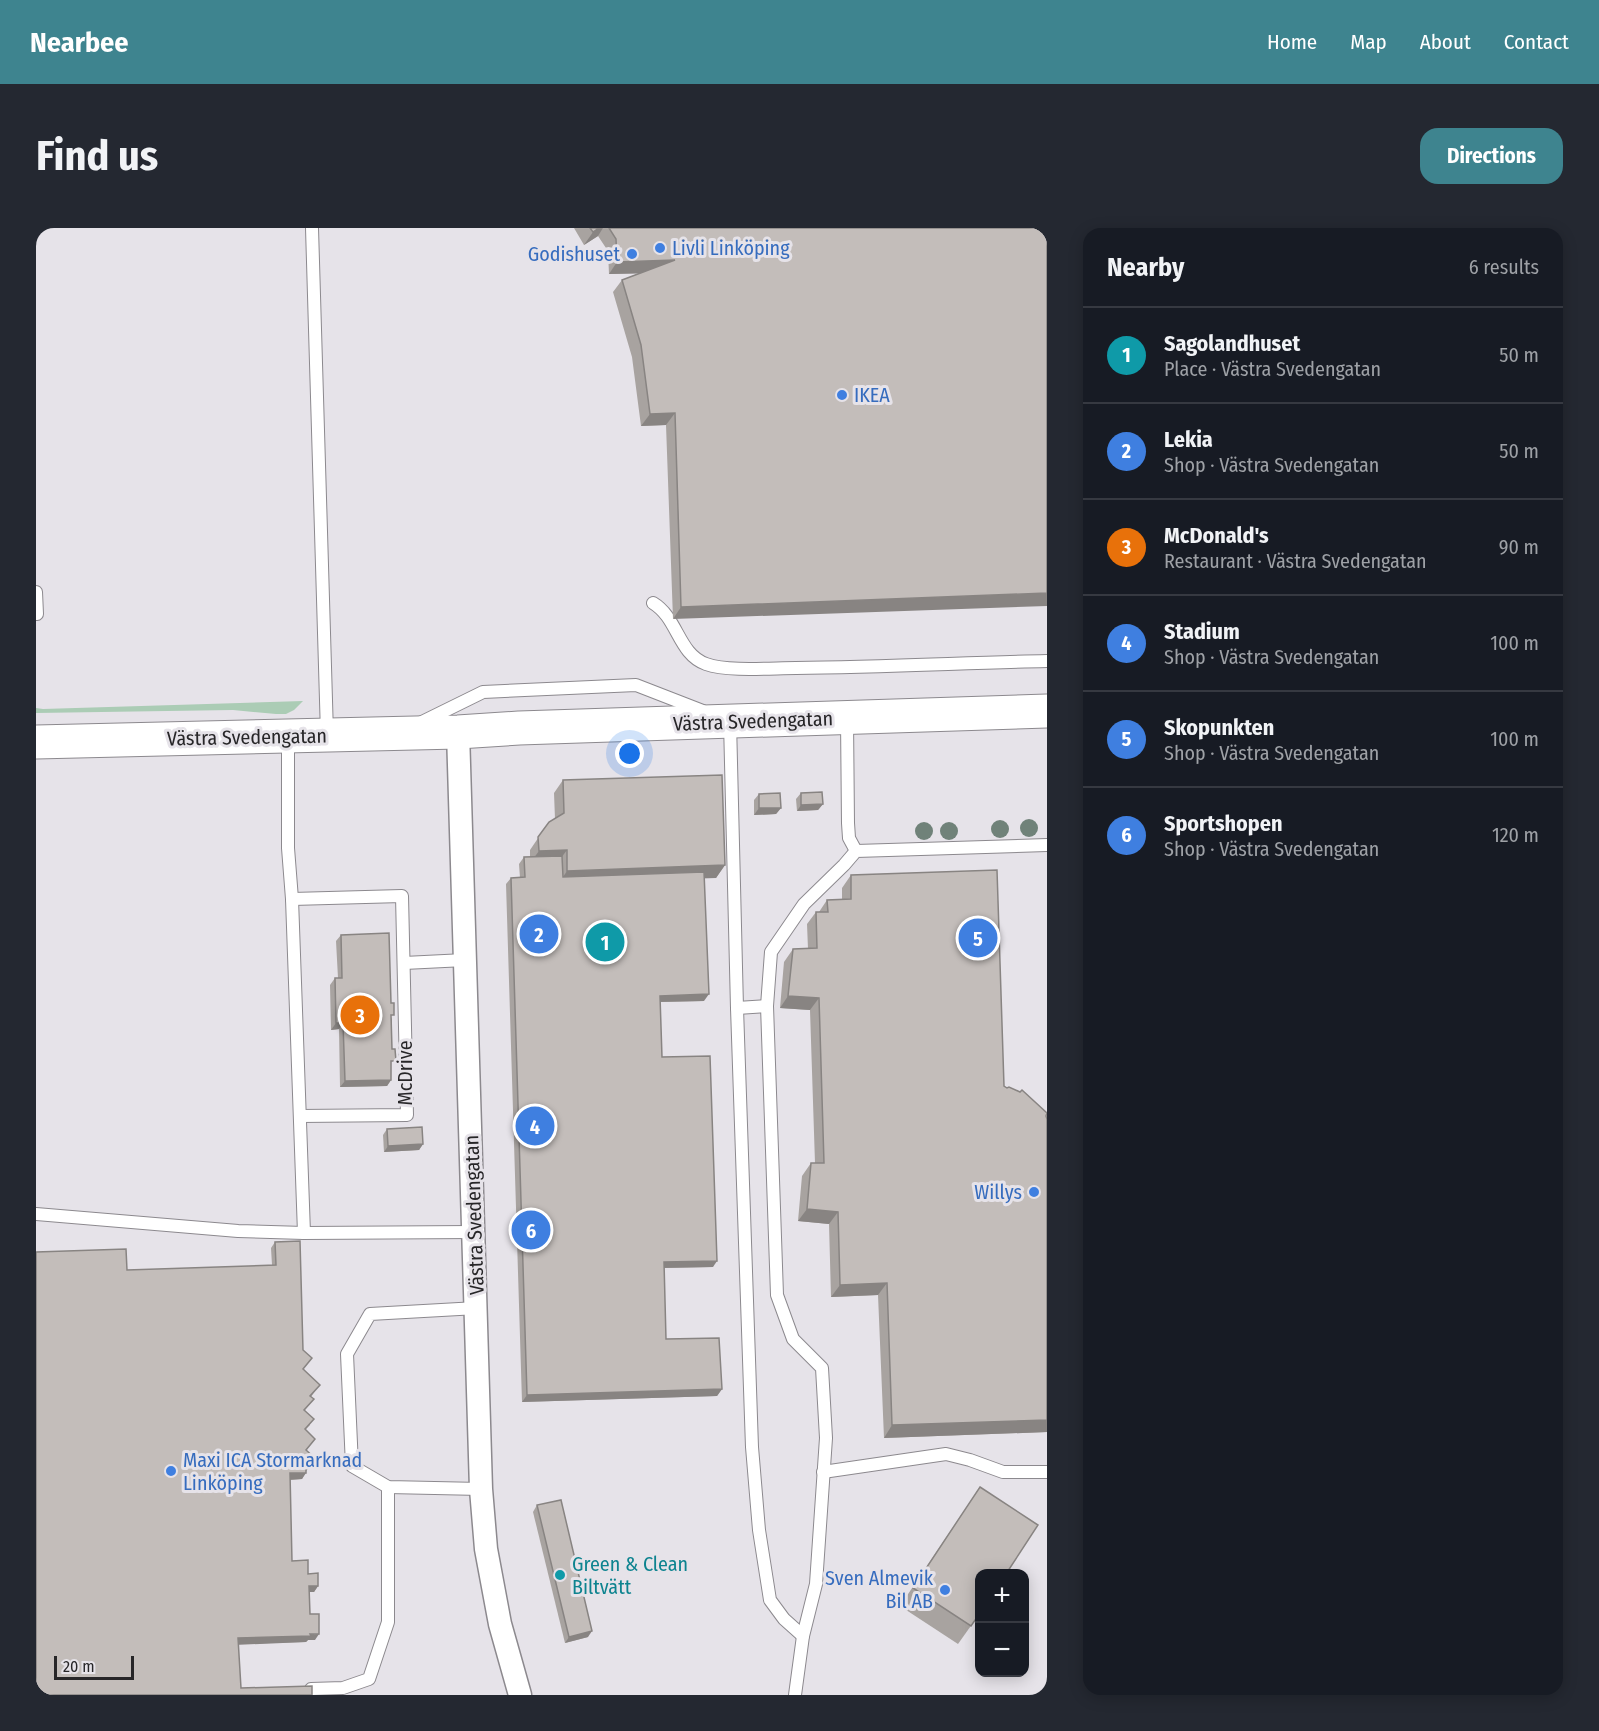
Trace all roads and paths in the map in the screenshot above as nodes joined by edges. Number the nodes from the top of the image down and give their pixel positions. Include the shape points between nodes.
1 (312, 228) edge
2 (36, 592) edge
3 (653, 603) dead end
4 (37, 614) edge
5 (1047, 660) edge
6 (1047, 711) edge
7 (847, 717) junction
8 (730, 722) junction
9 (458, 732) junction
10 (401, 733) junction
11 (327, 735) junction
12 (288, 736) junction
13 (36, 742) edge
14 (1047, 845) edge
15 (856, 851) junction
16 (292, 900) junction
17 (465, 960) junction
18 (404, 963) junction
19 (767, 1006) junction
20 (737, 1008) junction
21 (300, 1116) junction
22 (36, 1214) edge
23 (474, 1232) junction
24 (304, 1233) junction
25 (477, 1308) junction
26 (823, 1472) junction
27 (1047, 1472) edge
28 (388, 1486) junction
29 (482, 1489) junction
30 (803, 1636) junction
31 (311, 1689) edge
32 (520, 1695) edge
33 (795, 1695) edge

1 - 11 lane
2 - 4 lane
3 - 5 lane via 669,616 695,657 716,666 828,667
6 - 7 street, Västra Svedengatan
7 - 8 street, Västra Svedengatan
7 - 15 lane via 849,838
8 - 9 street, Västra Svedengatan
8 - 10 lane via 636,685 483,692
8 - 20 lane
9 - 10 street, Västra Svedengatan
9 - 17 street, Västra Svedengatan
10 - 11 street, Västra Svedengatan
11 - 12 street, Västra Svedengatan
12 - 13 street, Västra Svedengatan
12 - 16 lane
14 - 15 lane
15 - 19 lane via 804,904 771,952
16 - 18 lane via 402,896
16 - 21 lane
17 - 18 lane
17 - 23 street, Västra Svedengatan
18 - 21 lane, McDrive via 407,1115
19 - 20 lane
19 - 26 lane via 777,1295 793,1340 822,1368 826,1438
20 - 30 lane via 759,1530 771,1600
21 - 24 lane
22 - 24 lane
23 - 24 lane
23 - 25 street, Västra Svedengatan
25 - 28 lane via 370,1314 347,1354 352,1466
25 - 29 street, Västra Svedengatan
26 - 27 lane via 946,1454 1003,1472
26 - 30 lane via 816,1584
28 - 29 lane
28 - 31 lane via 388,1622 369,1679 344,1688
29 - 32 street, Västra Svedengatan via 486,1549 500,1624
30 - 33 lane

